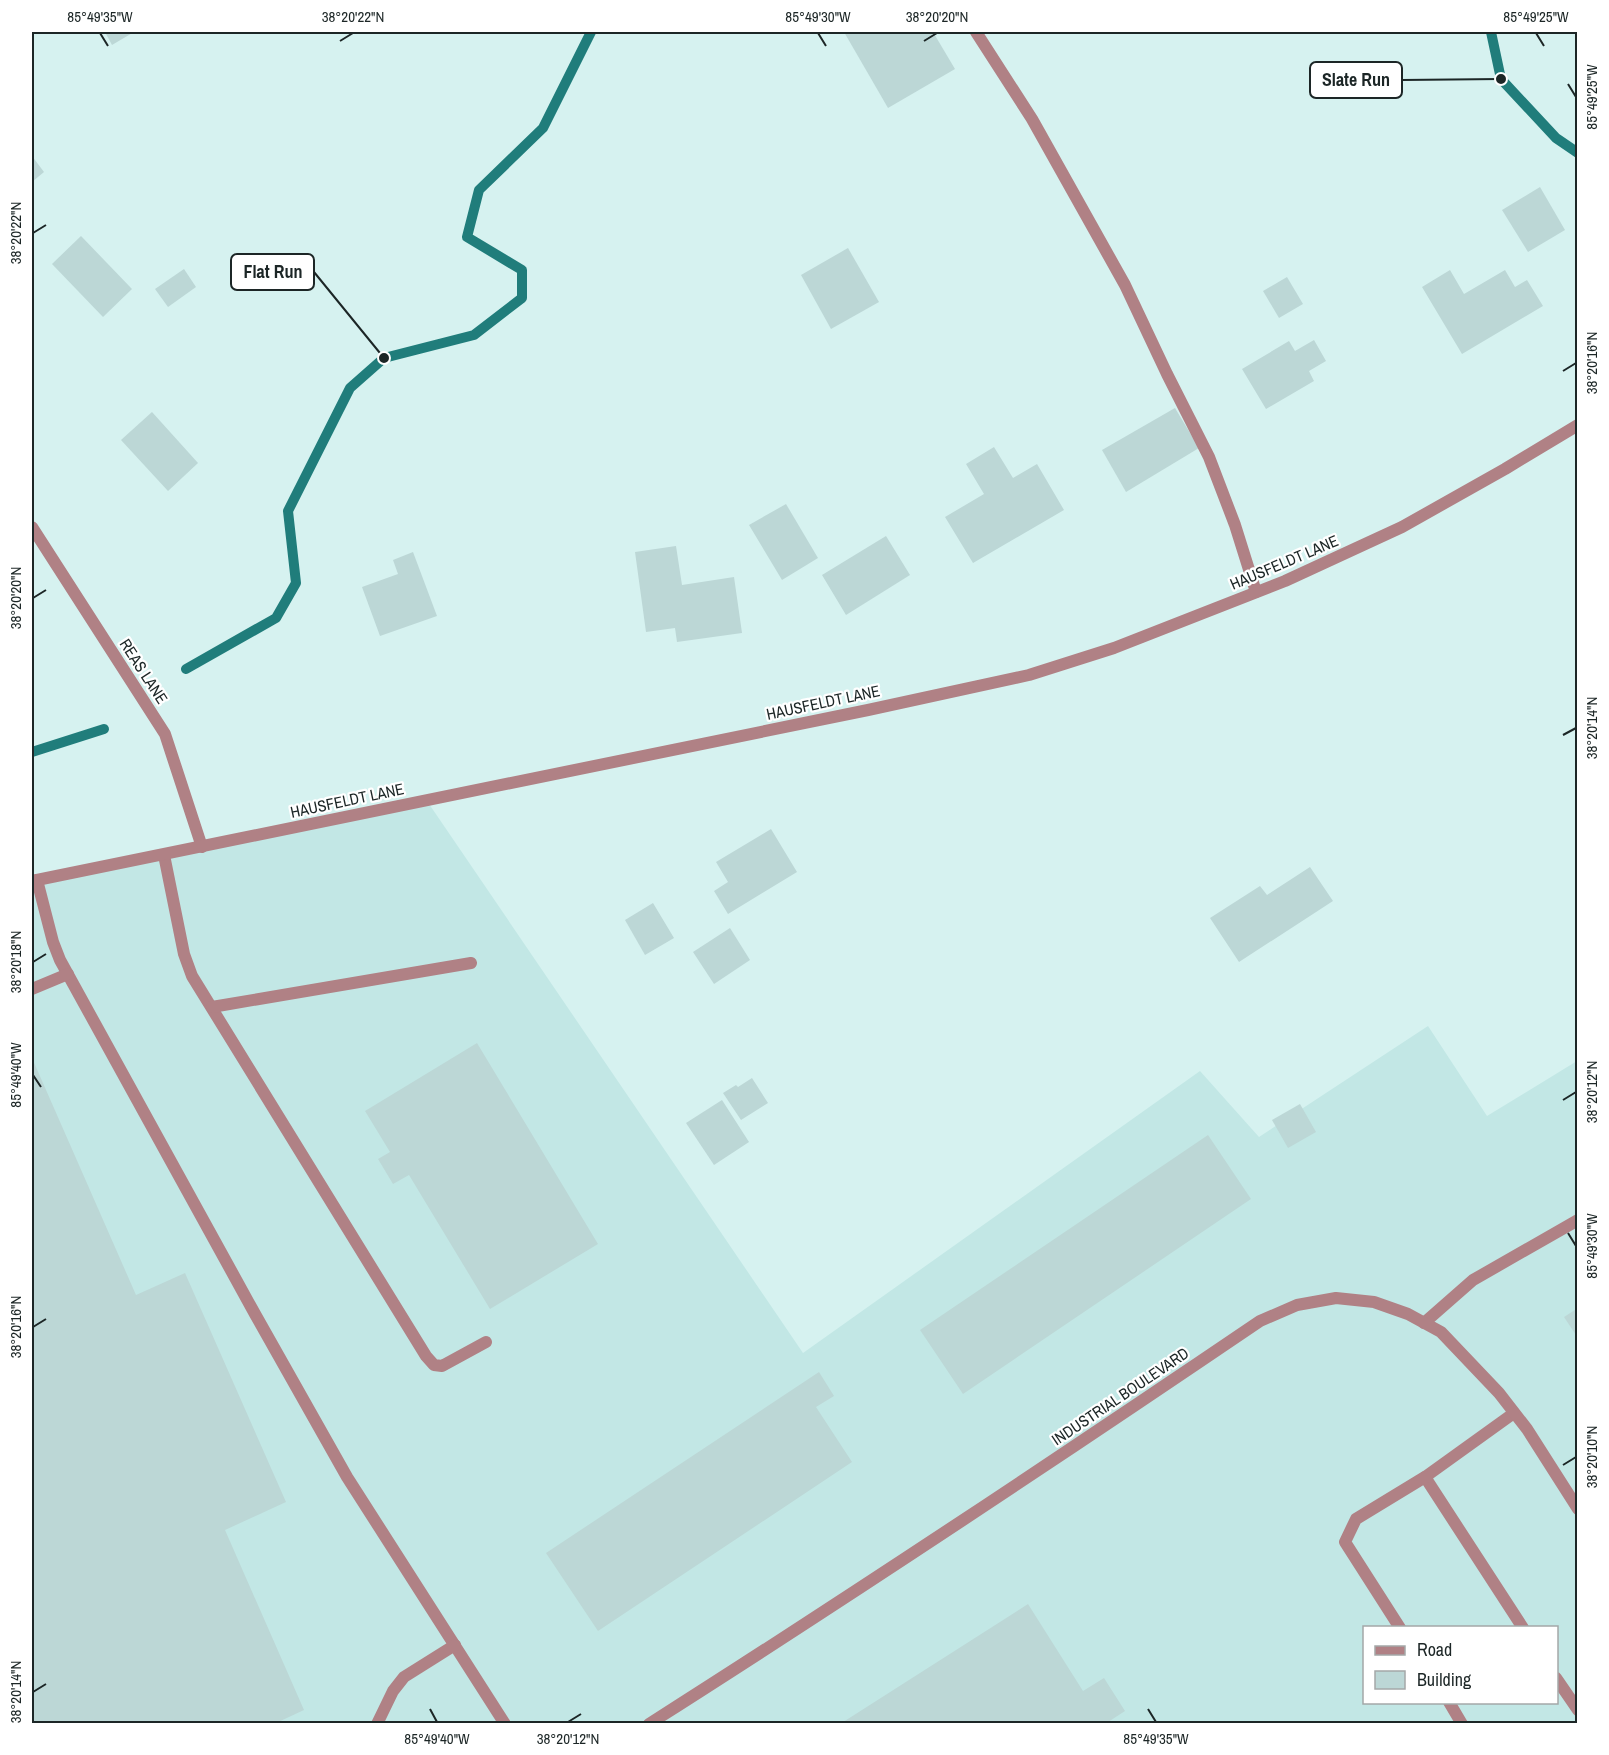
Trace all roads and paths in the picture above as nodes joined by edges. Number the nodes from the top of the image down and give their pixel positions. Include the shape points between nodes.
1 (976, 32) edge
2 (1578, 425) edge
3 (32, 526) edge
4 (1256, 592) junction
5 (202, 847) junction
6 (164, 855) junction
7 (34, 881) edge
8 (471, 963) dead end
9 (68, 974) junction
10 (32, 989) edge
11 (212, 1007) junction
12 (1578, 1220) edge
13 (1424, 1323) junction
14 (486, 1342) dead end
15 (1514, 1413) junction
16 (1425, 1478) junction
17 (1578, 1509) edge
18 (1399, 1626) edge
19 (1522, 1626) edge
20 (455, 1645) junction
21 (1558, 1680) edge
22 (1450, 1704) edge
23 (1578, 1710) edge
24 (377, 1724) edge
25 (505, 1724) edge
26 (649, 1724) edge
27 (1462, 1724) edge

1 - 4 street via 1032,119 1125,285 1209,457
2 - 4 street, HAUSFELDT LANE via 1402,527
3 - 5 street, REAS LANE via 165,734
4 - 5 street, HAUSFELDT LANE via 1114,648 1029,675
5 - 6 street, HAUSFELDT LANE
6 - 7 street, HAUSFELDT LANE
6 - 11 street via 184,954 192,976
7 - 9 street via 53,942
8 - 11 street
9 - 10 street
9 - 20 street via 347,1477
11 - 14 street via 426,1356 434,1365 442,1366
12 - 13 street via 1473,1280
13 - 15 street, INDUSTRIAL BOULEVARD via 1441,1332
13 - 26 street, INDUSTRIAL BOULEVARD via 1374,1302 1336,1298 1298,1305 1260,1321 1098,1432
15 - 16 street
15 - 17 street, INDUSTRIAL BOULEVARD
16 - 18 street via 1356,1519 1345,1542
16 - 19 street
20 - 24 street via 404,1677
20 - 25 street
21 - 23 street
22 - 27 street

